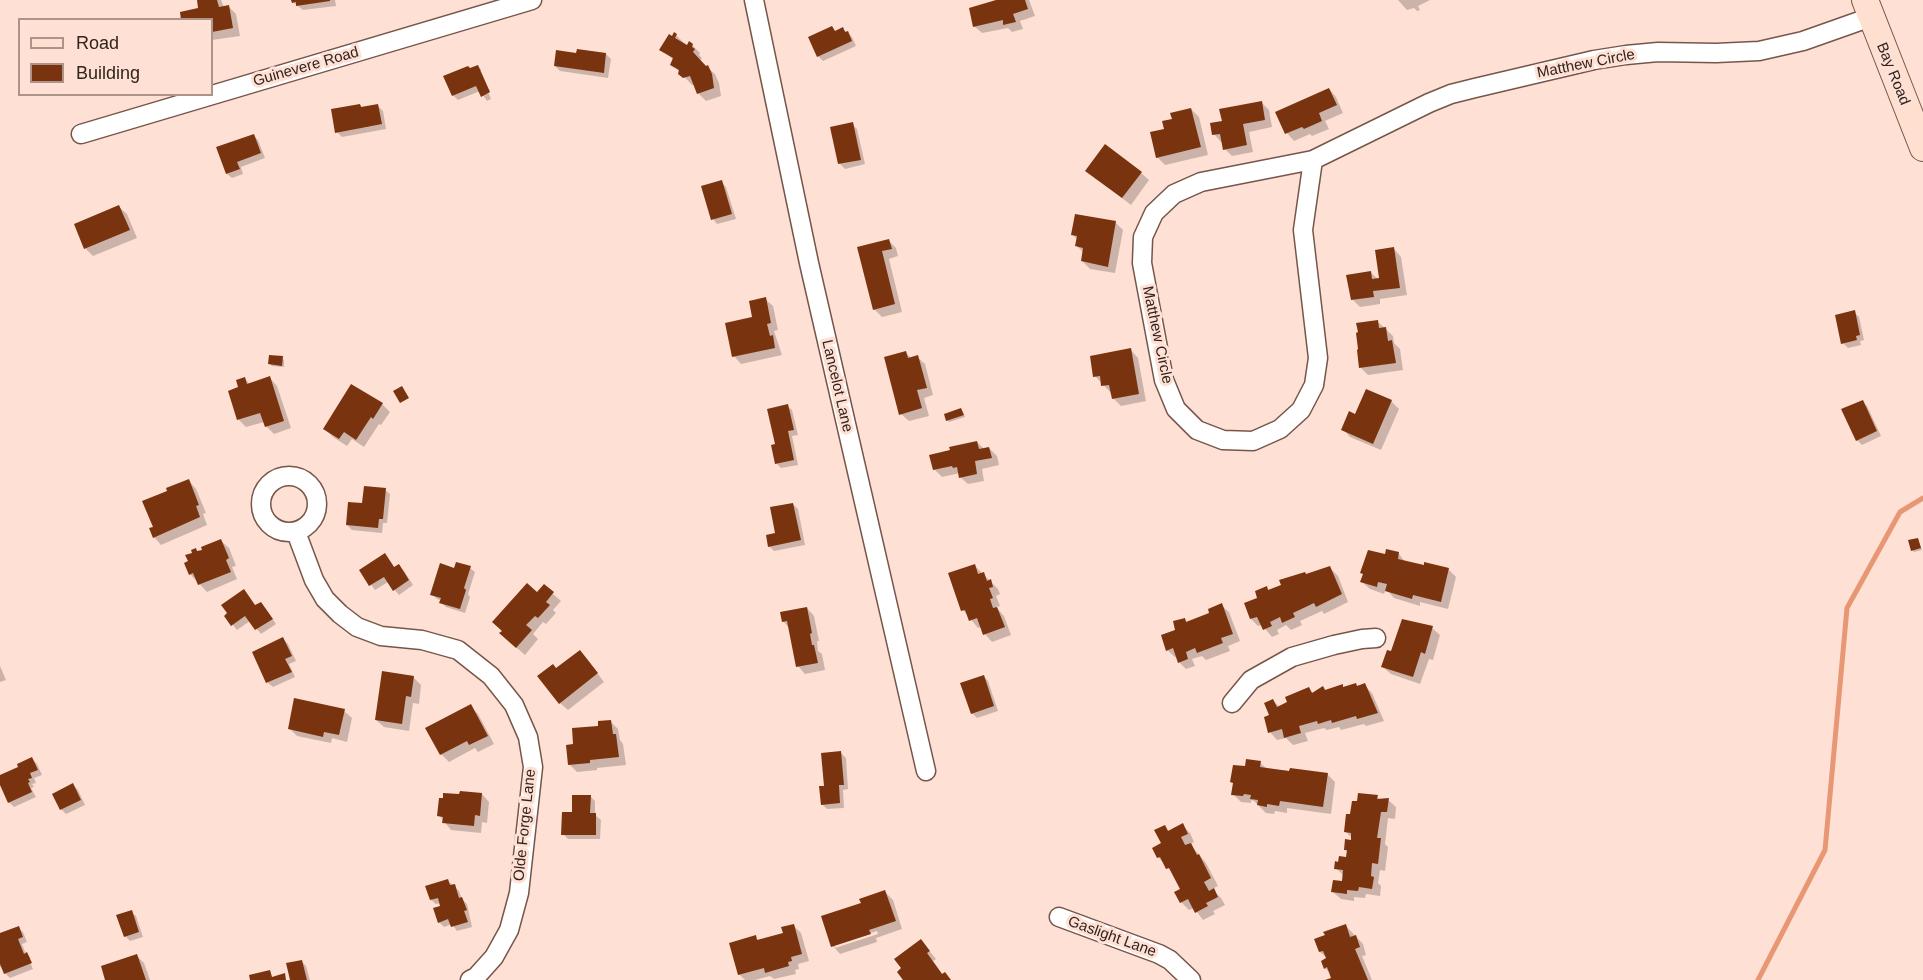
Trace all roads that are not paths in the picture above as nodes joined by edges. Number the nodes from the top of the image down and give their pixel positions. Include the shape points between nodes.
1 (532, 0) edge
2 (753, 0) edge
3 (1868, 9) edge
4 (213, 95) edge
5 (209, 96) edge
6 (81, 134) dead end
7 (1923, 148) edge
8 (1313, 160) junction
9 (296, 532) dead end
10 (1376, 638) dead end
11 (1232, 703) dead end
12 (926, 771) dead end
13 (1059, 918) dead end
14 (470, 980) edge
15 (1191, 980) edge

1 - 4 street, Guinevere Road
2 - 12 street, Lancelot Lane
3 - 7 main road, Bay Road
3 - 8 street, Matthew Circle via 1803,41 1759,51 1626,55 1451,94
5 - 6 street, Guinevere Road
8 - 8 street, Matthew Circle via 1201,182 1174,194 1154,213 1143,237 1142,263 1164,381 1176,410 1197,430 1223,440 1253,441 1280,429 1301,410 1314,385 1318,358 1303,230
9 - 14 street, Olde Forge Lane via 314,580 340,614 357,627 381,636 422,640 458,650 491,676 514,705 528,737 533,767 519,893 509,930 494,957
10 - 11 street via 1292,657 1251,680
13 - 15 street, Gaslight Lane via 1159,954

